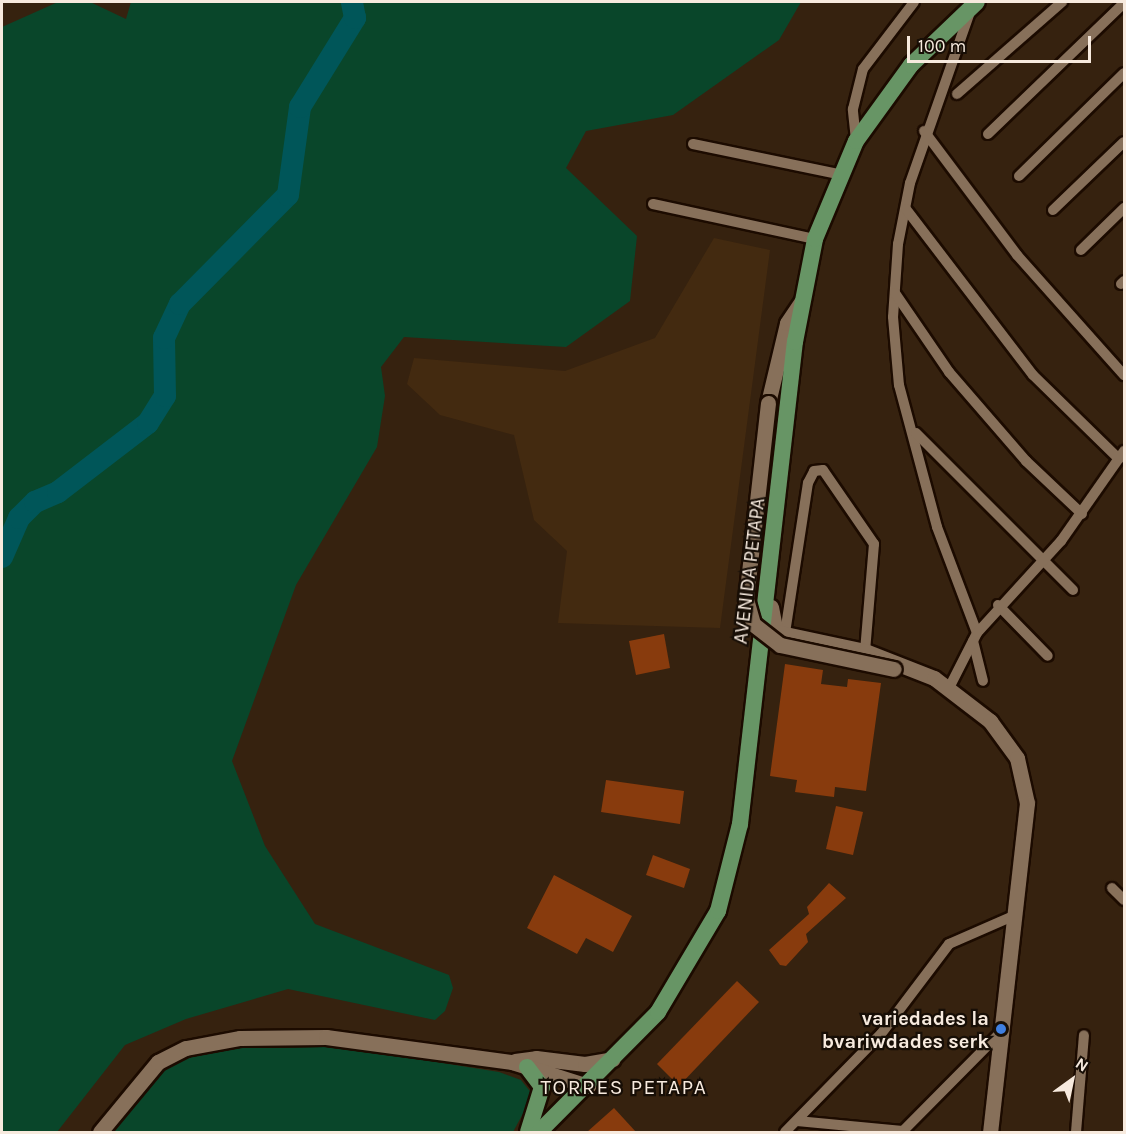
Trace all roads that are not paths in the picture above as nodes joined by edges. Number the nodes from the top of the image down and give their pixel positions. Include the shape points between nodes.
1 (914, 2) edge
2 (1062, 2) edge
3 (1123, 3) edge
4 (975, 4) edge
5 (1125, 73) edge
6 (957, 94) dead end
7 (924, 131) junction
8 (988, 134) dead end
9 (856, 141) junction
10 (1125, 141) edge
11 (693, 144) dead end
12 (838, 174) junction
13 (1019, 176) dead end
14 (653, 204) dead end
15 (1125, 208) edge
16 (906, 209) junction
17 (1053, 210) dead end
18 (815, 238) junction
19 (1081, 250) dead end
20 (895, 293) junction
21 (801, 303) junction
22 (1125, 375) edge
23 (916, 433) junction
24 (1122, 455) edge
25 (1082, 514) junction
26 (1038, 560) junction
27 (1072, 590) dead end
28 (767, 599) junction
29 (998, 606) junction
30 (785, 633) junction
31 (975, 637) junction
32 (865, 651) junction
33 (1048, 656) dead end
34 (934, 678) junction
35 (983, 681) dead end
36 (949, 688) junction
37 (1112, 888) dead end
38 (1125, 900) edge
39 (1013, 916) junction
40 (1000, 1034) junction
41 (1084, 1035) dead end
42 (620, 1057) junction
43 (520, 1064) junction
44 (588, 1086) junction
45 (797, 1121) junction
46 (100, 1132) edge
47 (528, 1132) edge
48 (539, 1132) edge
49 (785, 1132) edge
50 (903, 1132) edge
51 (990, 1132) edge
52 (1076, 1132) edge

1 - 9 street via 863,69 853,109
2 - 6 street
3 - 8 street
4 - 7 street
4 - 9 main road, AVENIDA PETAPA via 905,72
5 - 13 street
7 - 16 street
7 - 22 street via 1017,255
9 - 12 main road, AVENIDA PETAPA
10 - 17 street
11 - 12 street
12 - 18 main road, AVENIDA PETAPA
14 - 18 street
15 - 19 street
16 - 20 street
16 - 24 street via 1033,375
18 - 21 main road, AVENIDA PETAPA
20 - 23 street via 899,385
20 - 25 street via 949,372 1026,461
21 - 28 main road, AVENIDA PETAPA
21 - 34 main road, bridge via 784,332 768,403 747,598 750,617 762,636 780,645
23 - 26 street
23 - 31 street via 937,527
24 - 25 street
25 - 26 street
26 - 27 street
26 - 29 street
28 - 30 main road via 772,628
28 - 42 main road, AVENIDA PETAPA via 728,882 692,961
29 - 31 street
29 - 33 street
30 - 32 main road
30 - 32 street via 808,483 814,471 821,470 874,544
31 - 35 street
31 - 36 street
32 - 34 main road
34 - 36 main road
36 - 39 main road via 1001,733 1024,780 1027,803
37 - 38 street
39 - 40 main road
39 - 45 street via 949,944 881,1034
40 - 50 street
40 - 51 main road
41 - 52 street
42 - 43 main road via 585,1064 536,1058
42 - 44 main road, AVENIDA PETAPA
43 - 44 main road
43 - 46 main road via 326,1037 214,1041 170,1054 147,1070
43 - 47 main road via 542,1087
44 - 48 main road, AVENIDA PETAPA
45 - 49 street
45 - 50 street

